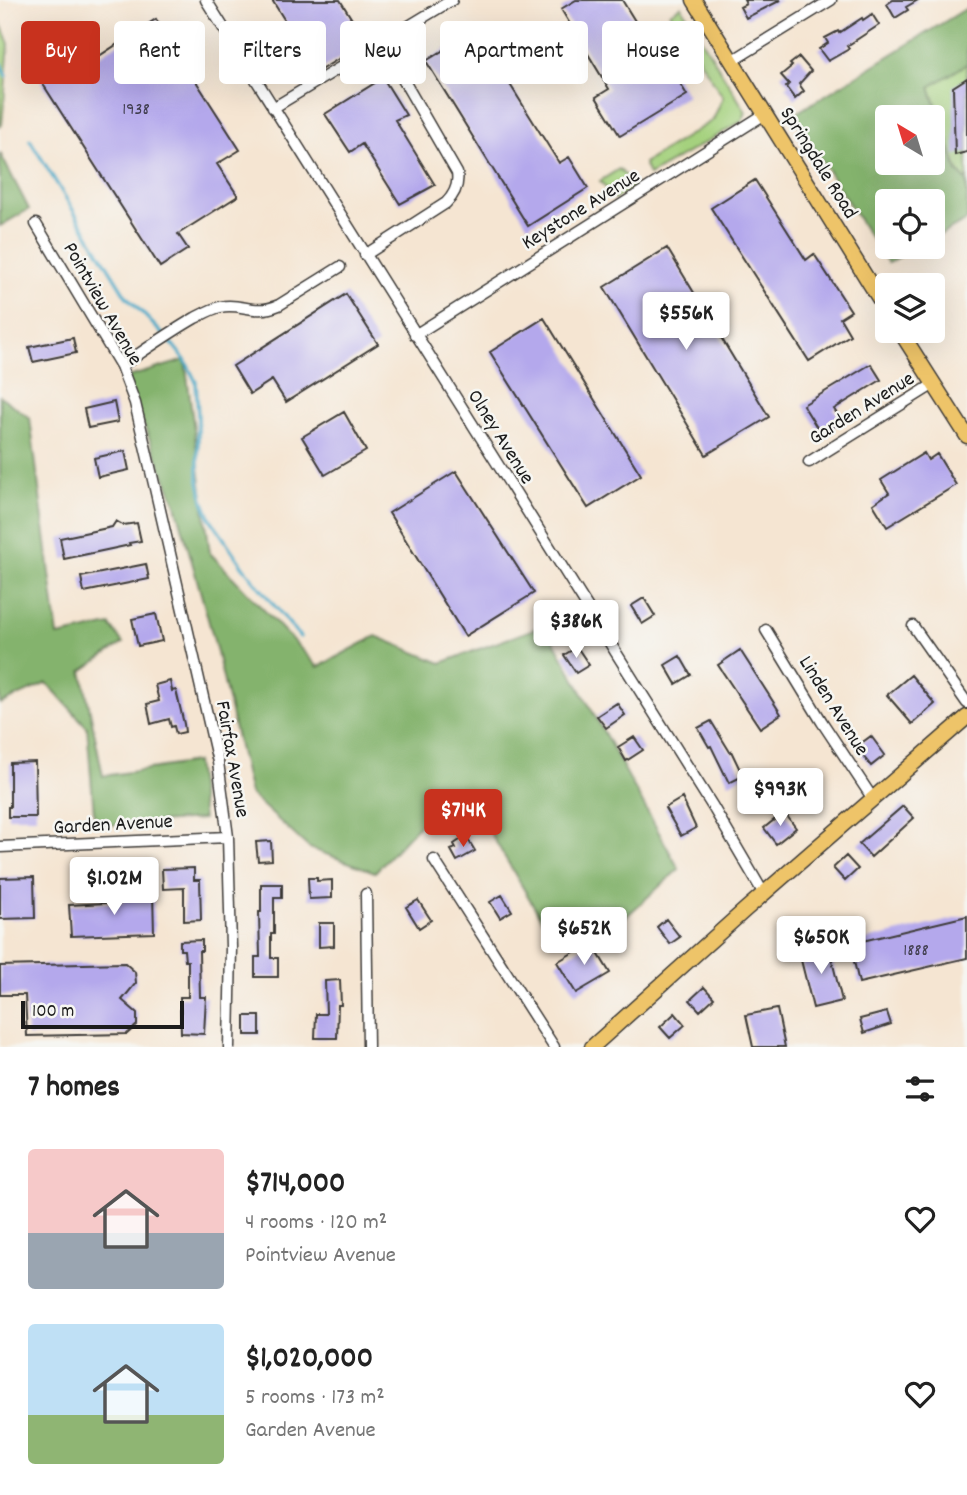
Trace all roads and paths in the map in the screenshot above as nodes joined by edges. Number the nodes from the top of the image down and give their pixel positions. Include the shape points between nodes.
1 (206, 0) edge
2 (452, 0) edge
3 (694, 0) edge
4 (831, 0) edge
5 (809, 6) edge
6 (418, 21) edge
7 (732, 61) junction
8 (340, 68) edge
9 (406, 84) edge
10 (273, 108) junction
11 (765, 114) junction
12 (36, 224) dead end
13 (365, 255) junction
14 (340, 267) dead end
15 (875, 292) edge
16 (415, 335) junction
17 (908, 343) edge
18 (121, 366) junction
19 (934, 384) junction
20 (967, 436) edge
21 (809, 462) dead end
22 (154, 484) joint
23 (913, 626) dead end
24 (766, 630) dead end
25 (967, 703) edge
26 (967, 718) edge
27 (873, 799) junction
28 (228, 837) junction
29 (0, 847) edge
30 (434, 860) dead end
31 (366, 894) dead end
32 (764, 894) junction
33 (229, 1047) edge
34 (368, 1047) edge
35 (555, 1047) edge
36 (592, 1047) edge

1 - 10 street, Olney Avenue
2 - 6 street
3 - 7 main road, Springdale Road
4 - 5 street
5 - 7 street
7 - 11 main road, Springdale Road
8 - 10 street
9 - 13 street via 458,182 446,203
10 - 13 street, Olney Avenue
11 - 15 main road, Springdale Road
11 - 16 street, Keystone Avenue
12 - 18 street, Pointview Avenue
13 - 16 street, Olney Avenue
14 - 18 street via 279,305 263,310 213,309
16 - 32 street, Olney Avenue
17 - 19 main road
18 - 22 street, Pointview Avenue via 135,403
19 - 20 main road
19 - 21 street, Garden Avenue
22 - 28 street, Fairfax Avenue via 218,762
23 - 25 street
24 - 27 street, Linden Avenue
26 - 27 main road
27 - 32 main road
28 - 29 street, Garden Avenue
28 - 33 street, Fairfax Avenue
30 - 35 street
31 - 34 street
32 - 36 main road

